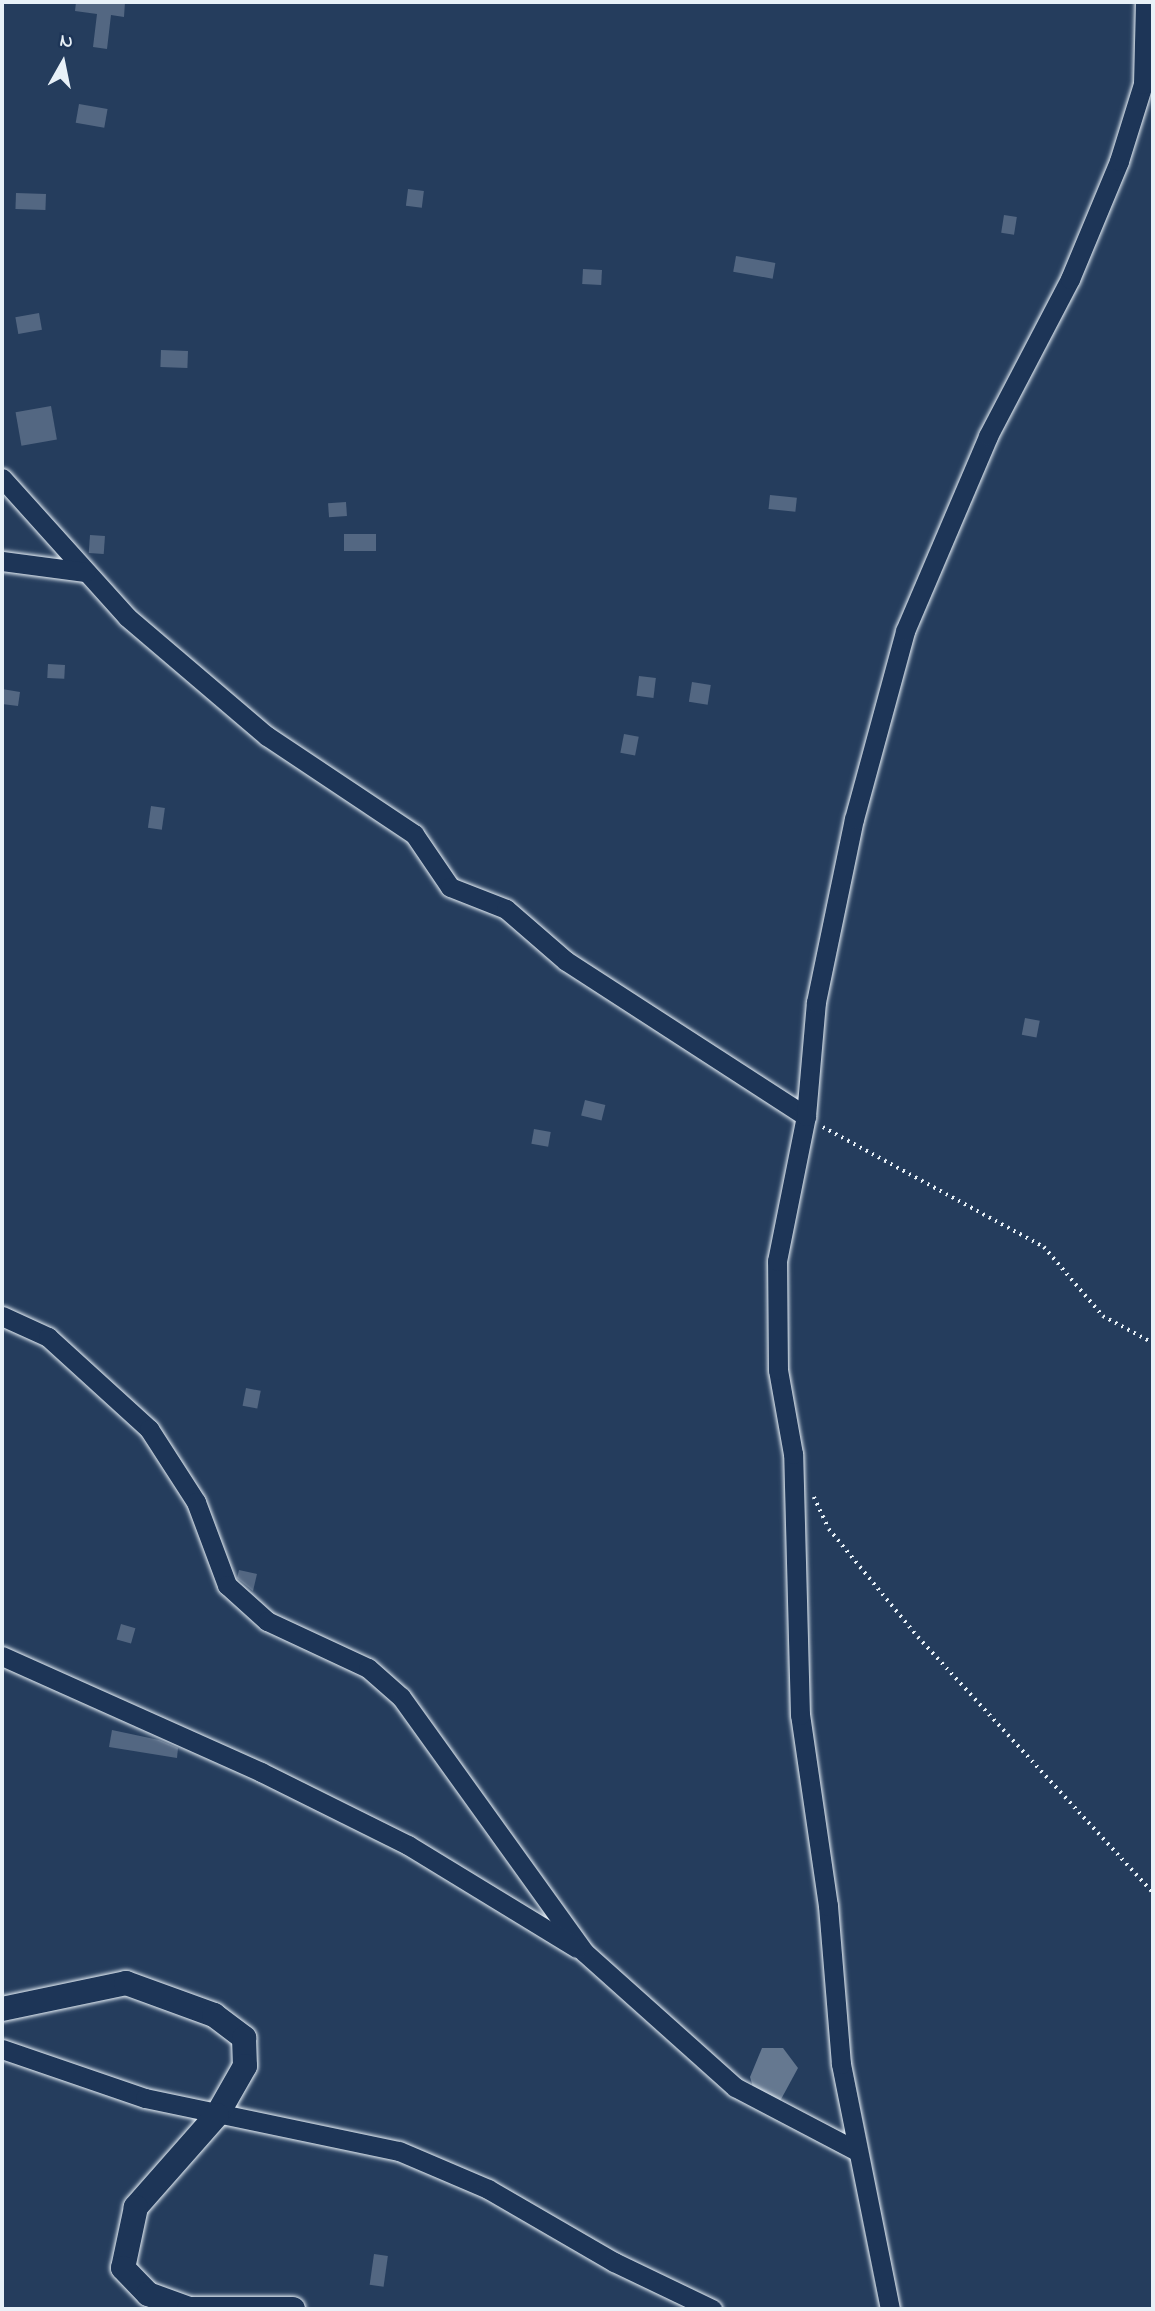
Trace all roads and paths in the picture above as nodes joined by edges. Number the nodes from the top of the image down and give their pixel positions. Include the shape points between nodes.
1 (1144, 2) edge
2 (2, 478) edge
3 (2, 561) edge
4 (85, 572) junction
5 (806, 1116) junction
6 (2, 1316) edge
7 (1153, 1343) edge
8 (809, 1486) dead end
9 (2, 1656) edge
10 (1153, 1893) edge
11 (584, 1952) junction
12 (2, 2009) edge
13 (2, 2049) edge
14 (217, 2115) junction
15 (855, 2150) junction
16 (293, 2309) edge
17 (712, 2309) edge
18 (890, 2309) edge

1 - 5 street via 1143,84 1119,161 1070,279 988,436 905,631 853,820 817,1002
2 - 4 street
3 - 4 street
4 - 5 street via 127,617 267,736 414,834 450,887 506,909 566,961
5 - 7 path via 1044,1247 1104,1316
5 - 15 street via 777,1261 778,1370 793,1454 800,1716
6 - 11 street via 48,1337 149,1429 196,1502 227,1585 267,1621 368,1668 401,1697
8 - 10 path via 829,1529 918,1637
9 - 11 street via 408,1844
11 - 15 street via 735,2087
12 - 14 street via 126,1983 214,2015 244,2038 245,2066
13 - 14 street via 145,2098
14 - 16 street via 136,2207 123,2268 148,2294 189,2309
14 - 17 street via 399,2151 488,2189 614,2262
15 - 18 street

